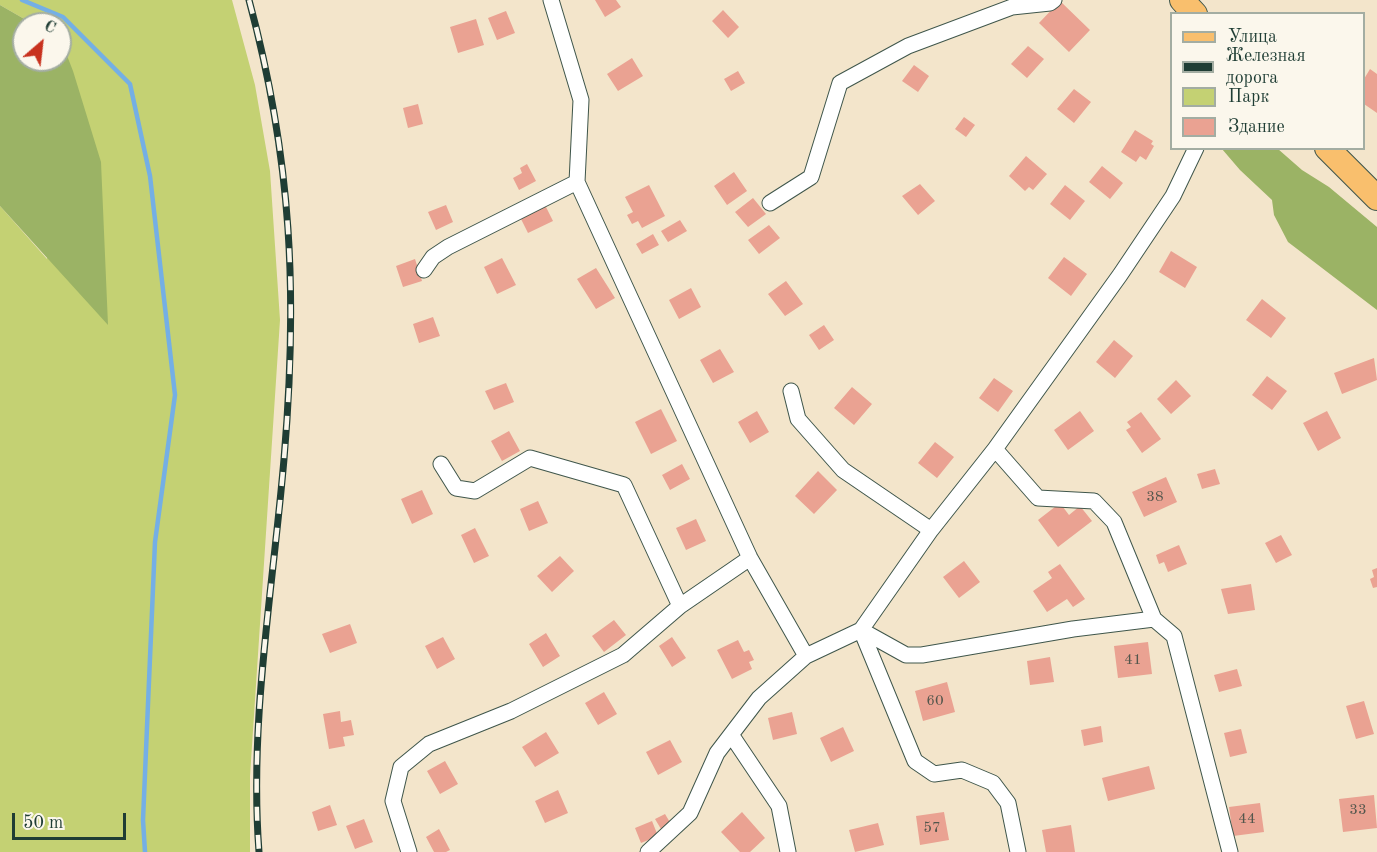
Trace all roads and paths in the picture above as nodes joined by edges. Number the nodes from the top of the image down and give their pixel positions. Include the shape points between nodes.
1 (551, 0) edge
2 (1054, 0) edge
3 (1182, 0) edge
4 (1193, 12) edge
5 (1195, 150) edge
6 (1329, 150) edge
7 (577, 182) junction
8 (1377, 198) edge
9 (770, 203) dead end
10 (424, 270) dead end
11 (791, 391) dead end
12 (995, 449) junction
13 (441, 464) dead end
14 (931, 530) junction
15 (750, 558) junction
16 (680, 606) junction
17 (1154, 619) junction
18 (861, 630) junction
19 (806, 656) junction
20 (732, 736) junction
21 (409, 852) edge
22 (648, 852) edge
23 (788, 852) edge
24 (1018, 852) edge
25 (1230, 852) edge

1 - 7 street via 581,100
2 - 9 street via 1012,7 909,46 840,83 812,177
3 - 4 main road
5 - 12 street via 1173,196 1147,236
6 - 8 main road
7 - 10 street via 448,247 433,257
7 - 15 street
11 - 14 street via 798,419 843,470
12 - 14 street
12 - 17 street via 1038,498 1094,501 1114,522
13 - 16 street via 456,488 475,491 530,458 624,485
14 - 18 street
15 - 16 street
15 - 19 street
16 - 21 street via 623,655 511,711 429,744 401,766 393,801
17 - 18 street via 922,655 906,655
17 - 25 street via 1174,636
18 - 19 street
18 - 24 street via 915,761 934,774 962,770 993,783 1008,802
19 - 20 street via 759,698
20 - 22 street via 717,753 690,813
20 - 23 street via 779,806

